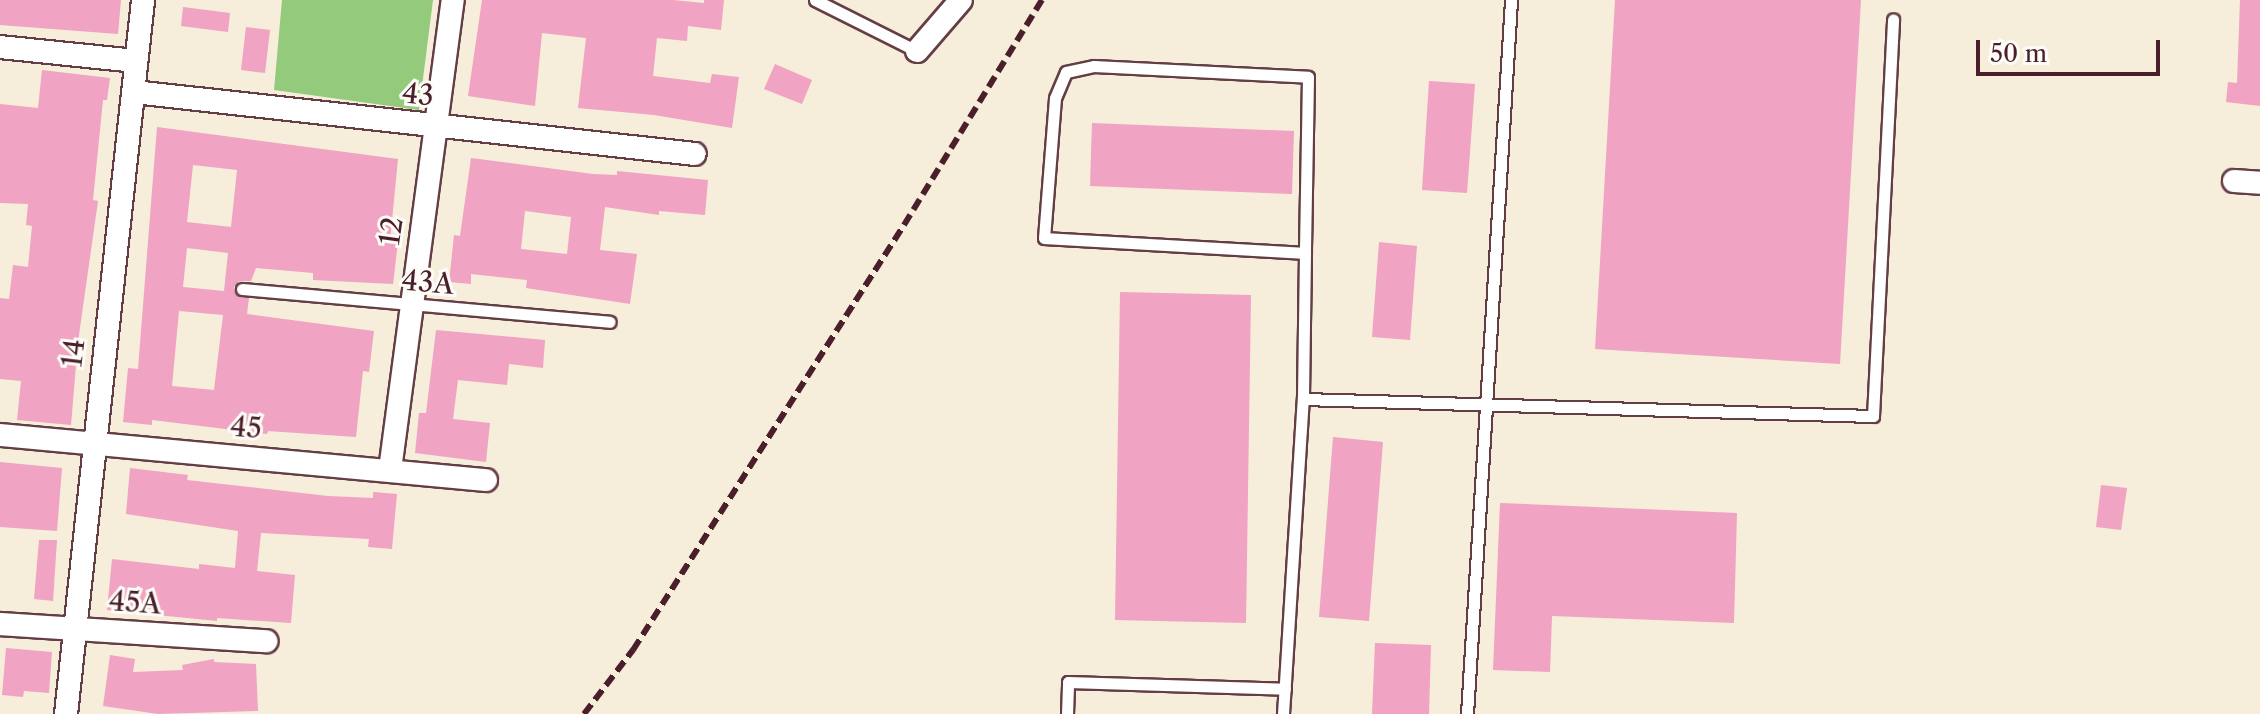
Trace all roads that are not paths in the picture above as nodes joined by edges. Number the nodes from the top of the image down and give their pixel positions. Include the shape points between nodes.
1 (143, 0) edge
2 (453, 0) edge
3 (815, 0) edge
4 (961, 0) edge
5 (1511, 0) edge
6 (1893, 20) dead end
7 (0, 47) edge
8 (917, 51) joint
9 (136, 61) junction
10 (134, 92) junction
11 (436, 126) junction
12 (695, 154) dead end
13 (2234, 181) dead end
14 (2260, 183) edge
15 (1305, 253) junction
16 (242, 289) dead end
17 (411, 305) junction
18 (610, 322) dead end
19 (1303, 399) junction
20 (1486, 405) junction
21 (0, 435) edge
22 (93, 444) junction
23 (390, 470) junction
24 (486, 480) dead end
25 (0, 624) edge
26 (75, 628) junction
27 (266, 641) dead end
28 (1285, 689) junction
29 (66, 714) edge
30 (1067, 714) edge
31 (1283, 714) edge
32 (1467, 714) edge

1 - 9 street, 14
2 - 11 street, 12
3 - 8 lane
4 - 8 street
5 - 20 lane
6 - 20 lane via 1873,416
7 - 9 street
9 - 10 street, 14
10 - 11 street, 43
10 - 22 street, 14
11 - 12 street, 43
11 - 17 street, 12
13 - 14 street
15 - 15 lane via 1308,77 1094,66 1066,72 1055,98 1044,238
15 - 19 lane
16 - 17 lane, 43A
17 - 18 lane, 43A
17 - 23 street, 12
19 - 20 lane
19 - 28 lane
20 - 32 lane
21 - 22 street, 45
22 - 23 street, 45
22 - 26 street, 14
23 - 24 street, 45
25 - 26 street, 45A
26 - 27 street, 45A
26 - 29 street, 14
28 - 30 lane via 1068,682
28 - 31 lane

